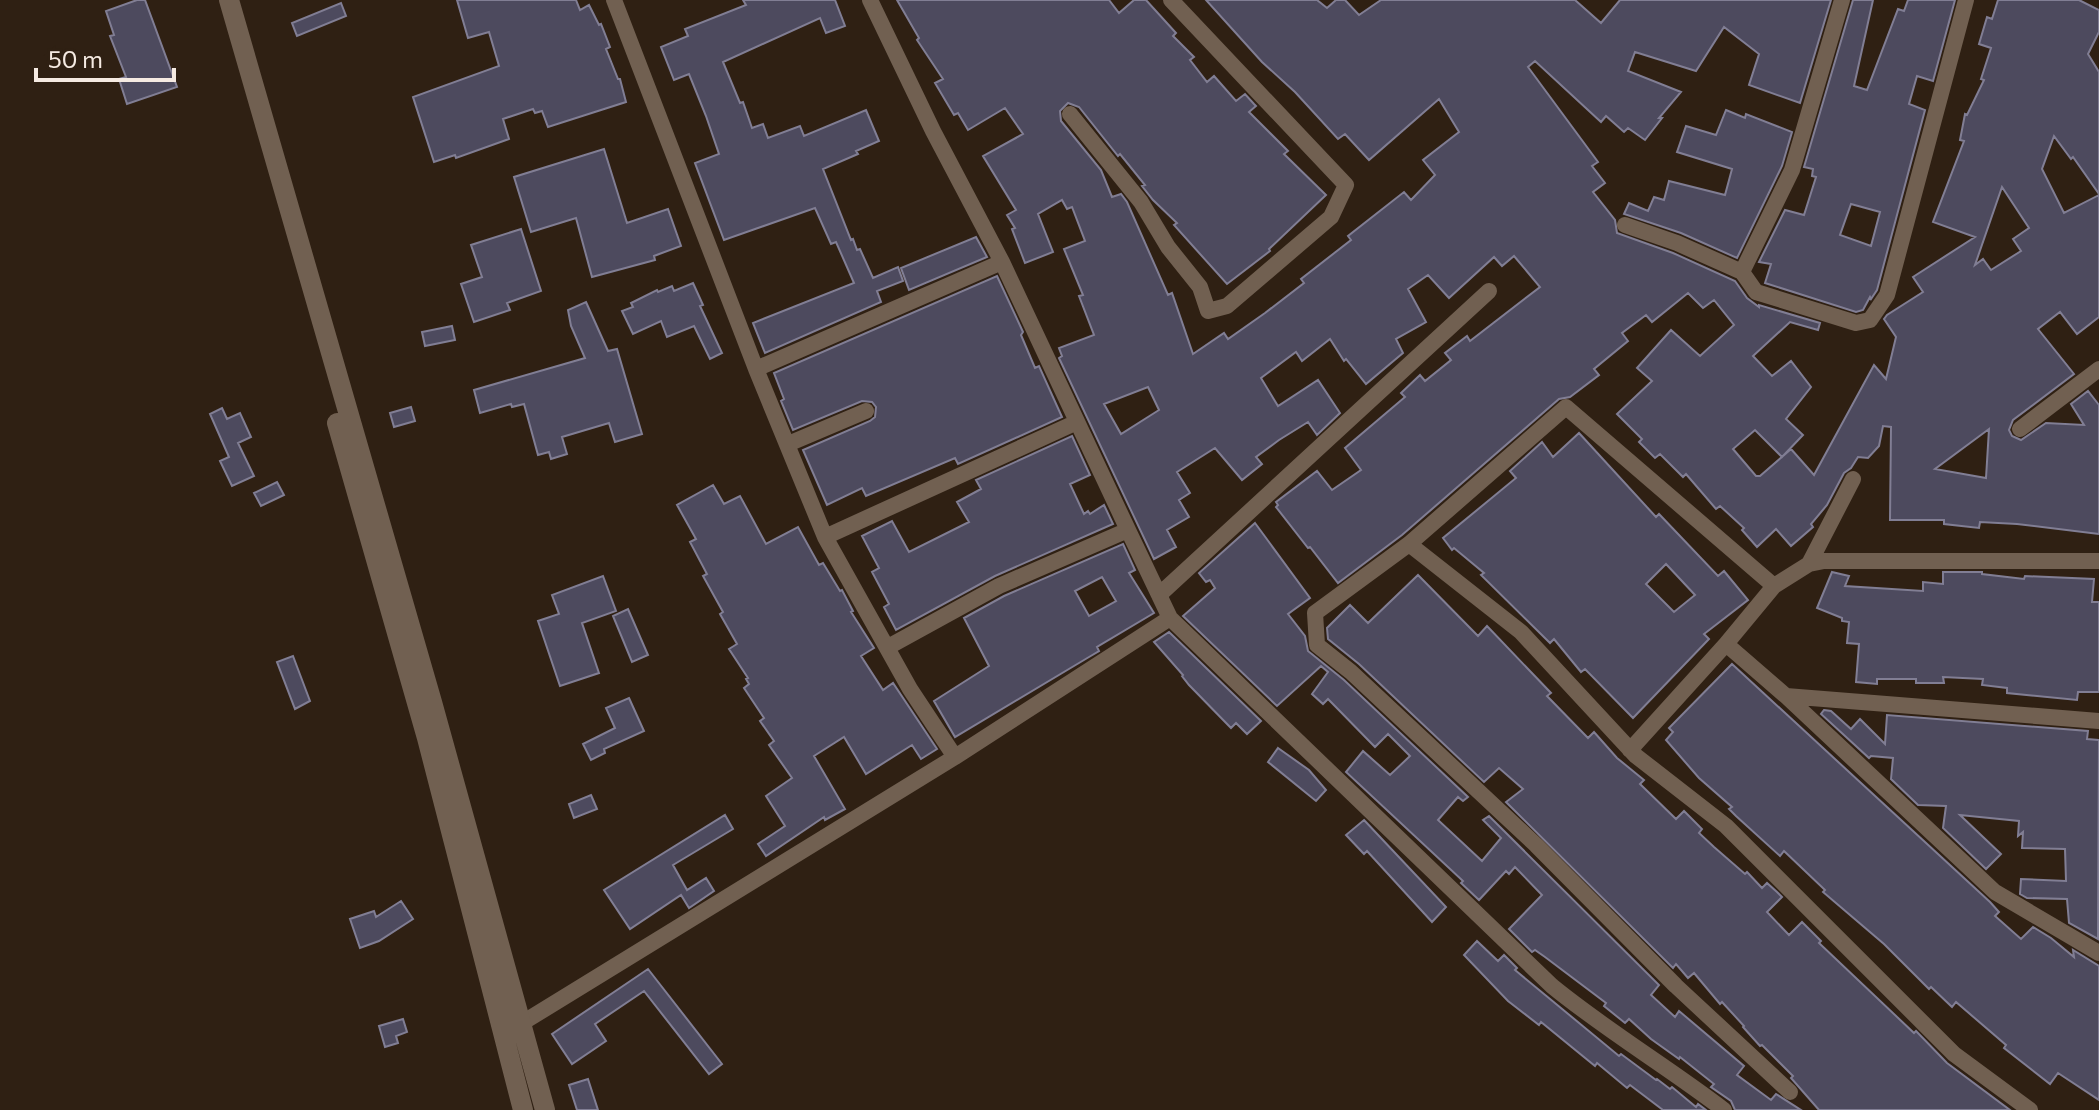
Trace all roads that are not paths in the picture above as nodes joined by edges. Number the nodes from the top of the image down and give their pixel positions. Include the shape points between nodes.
1 (217, 0) edge
2 (229, 0) edge
3 (614, 0) edge
4 (870, 0) edge
5 (1171, 0) edge
6 (1842, 0) edge
7 (1966, 0) edge
8 (1070, 114) dead end
9 (1625, 225) dead end
10 (1002, 262) junction
11 (1742, 272) junction
12 (1489, 291) dead end
13 (756, 369) junction
14 (2099, 369) edge
15 (866, 411) dead end
16 (1077, 422) junction
17 (2020, 429) dead end
18 (788, 444) junction
19 (1853, 479) dead end
20 (1128, 530) junction
21 (825, 537) junction
22 (1409, 544) junction
23 (2099, 561) edge
24 (1809, 564) junction
25 (1774, 586) junction
26 (1159, 595) junction
27 (1170, 618) junction
28 (1726, 644) junction
29 (888, 647) junction
30 (1786, 696) junction
31 (2099, 721) edge
32 (1630, 750) junction
33 (955, 757) junction
34 (2099, 953) edge
35 (522, 1023) junction
36 (1790, 1092) dead end
37 (523, 1110) edge
38 (545, 1110) edge
39 (1724, 1110) edge
40 (2030, 1110) edge

1 - 37 street via 427,738
2 - 35 street
3 - 13 street
4 - 10 street
5 - 8 street via 1346,185 1331,217 1227,306 1208,311 1200,287 1141,202
6 - 11 street via 1792,170
7 - 11 street via 1887,295 1870,320 1856,323 1756,292
9 - 11 street
10 - 13 street
10 - 16 street
12 - 26 street
13 - 18 street
14 - 17 street
15 - 18 street
16 - 20 street
16 - 21 street
18 - 21 street
19 - 24 street
20 - 26 street
20 - 29 street via 999,586
21 - 29 street
22 - 25 street via 1566,407
22 - 32 street via 1521,632
22 - 36 street via 1315,613 1317,645 1525,834
23 - 24 street
24 - 25 street
25 - 28 street
26 - 27 street
27 - 33 street
27 - 39 street via 1552,986
28 - 30 street
28 - 32 street
29 - 33 street
30 - 31 street
30 - 34 street via 1995,892
32 - 40 street via 1726,826 1954,1054
33 - 35 street
35 - 38 street

